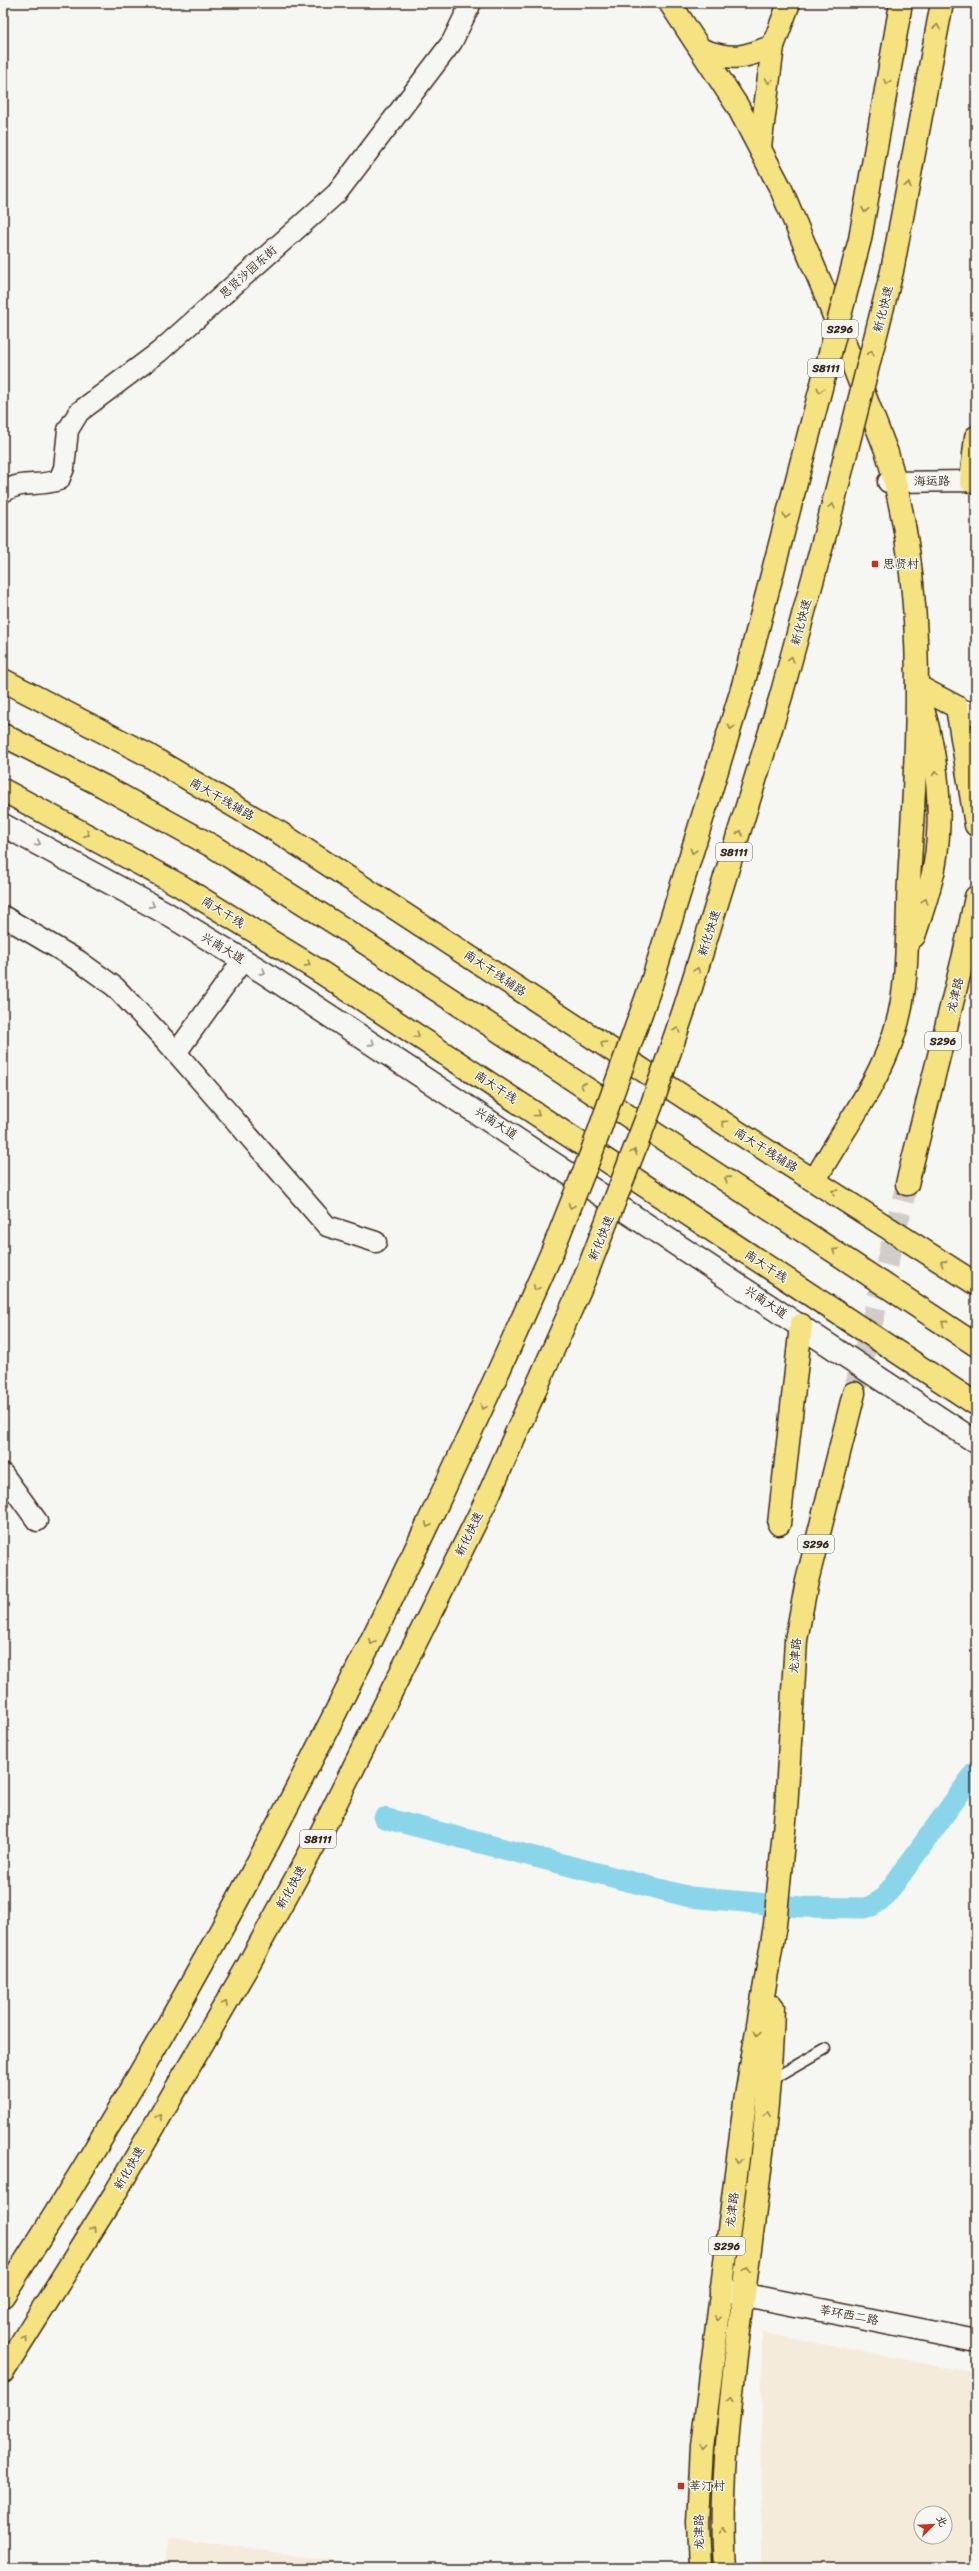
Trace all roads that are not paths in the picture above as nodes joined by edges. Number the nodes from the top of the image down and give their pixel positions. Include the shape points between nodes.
1 (471, 3) edge
2 (670, 3) edge
3 (789, 3) edge
4 (901, 3) edge
5 (942, 3) edge
6 (773, 46) junction
7 (702, 50) junction
8 (760, 147) junction
9 (976, 437) edge
10 (892, 482) junction
11 (974, 482) edge
12 (3, 492) edge
13 (3, 680) edge
14 (917, 686) junction
15 (966, 711) edge
16 (3, 735) edge
17 (3, 790) edge
18 (3, 825) edge
19 (976, 825) edge
20 (976, 897) edge
21 (3, 916) edge
22 (243, 960) junction
23 (176, 1053) junction
24 (815, 1180) junction
25 (907, 1184) tunnel mouth
26 (376, 1242) dead end
27 (976, 1284) edge
28 (801, 1325) junction
29 (976, 1345) edge
30 (854, 1393) tunnel mouth
31 (976, 1404) edge
32 (976, 1442) edge
33 (3, 1474) edge
34 (38, 1521) dead end
35 (779, 1524) dead end
36 (776, 1925) junction
37 (825, 2049) dead end
38 (771, 2080) junction
39 (721, 2290) junction
40 (744, 2294) junction
41 (3, 2296) edge
42 (976, 2341) edge
43 (3, 2372) edge
44 (700, 2568) edge
45 (725, 2568) edge

1 - 12 street, 思贤沙园东街 via 452,42 337,193 159,352 78,412 68,430 64,468 59,480 47,484 16,484
2 - 7 main road, S296
3 - 6 main road
4 -> 41 main road, S8111, bridge via 860,239 742,689 650,985 591,1154 552,1252 432,1517 321,1743 163,2033
43 -> 5 main road, 新化快速 / S8111, bridge via 114,2195 246,1969 322,1831 486,1501 584,1280 649,1111 781,696 892,271
6 - 7 main road via 747,57 723,58
6 -> 8 main road
7 - 8 main road, S296
8 - 10 main road, S296 via 799,229 878,425
9 - 11 main road
10 - 11 street, 海运路
10 - 14 main road, S296 via 911,562 916,608
24 -> 13 main road, 南大干线辅路 via 280,833 146,754
14 - 15 main road
14 - 24 main road via 933,746 937,775 937,829 932,879 905,965 900,1013 886,1056 861,1104
15 - 19 main road
29 -> 16 main road via 344,929 227,855 103,786
17 -> 31 main road, 南大干线 via 179,885 316,969
18 -> 22 main road, 兴南大道 via 164,912
20 - 25 main road, 龙津路 / S296
21 - 23 street via 79,961 115,987
22 - 23 street
22 -> 28 main road, 兴南大道
23 - 26 street via 327,1226
27 -> 24 main road, 南大干线辅路
28 - 32 main road, 兴南大道
28 - 35 main road
30 - 36 main road, 龙津路 / S296 via 800,1612
33 - 34 street
36 - 38 main road, 龙津路 / S296
36 -> 39 main road, 龙津路 / S296 via 745,2102
37 - 38 lane
40 -> 38 main road, 龙津路 / S296
39 - 40 main road, 莘环西二路
39 -> 44 main road, 龙津路 / S296 via 702,2447 698,2522
40 - 42 main road, 莘环西二路
45 -> 40 main road, 龙津路 / S296 via 722,2536 725,2462

